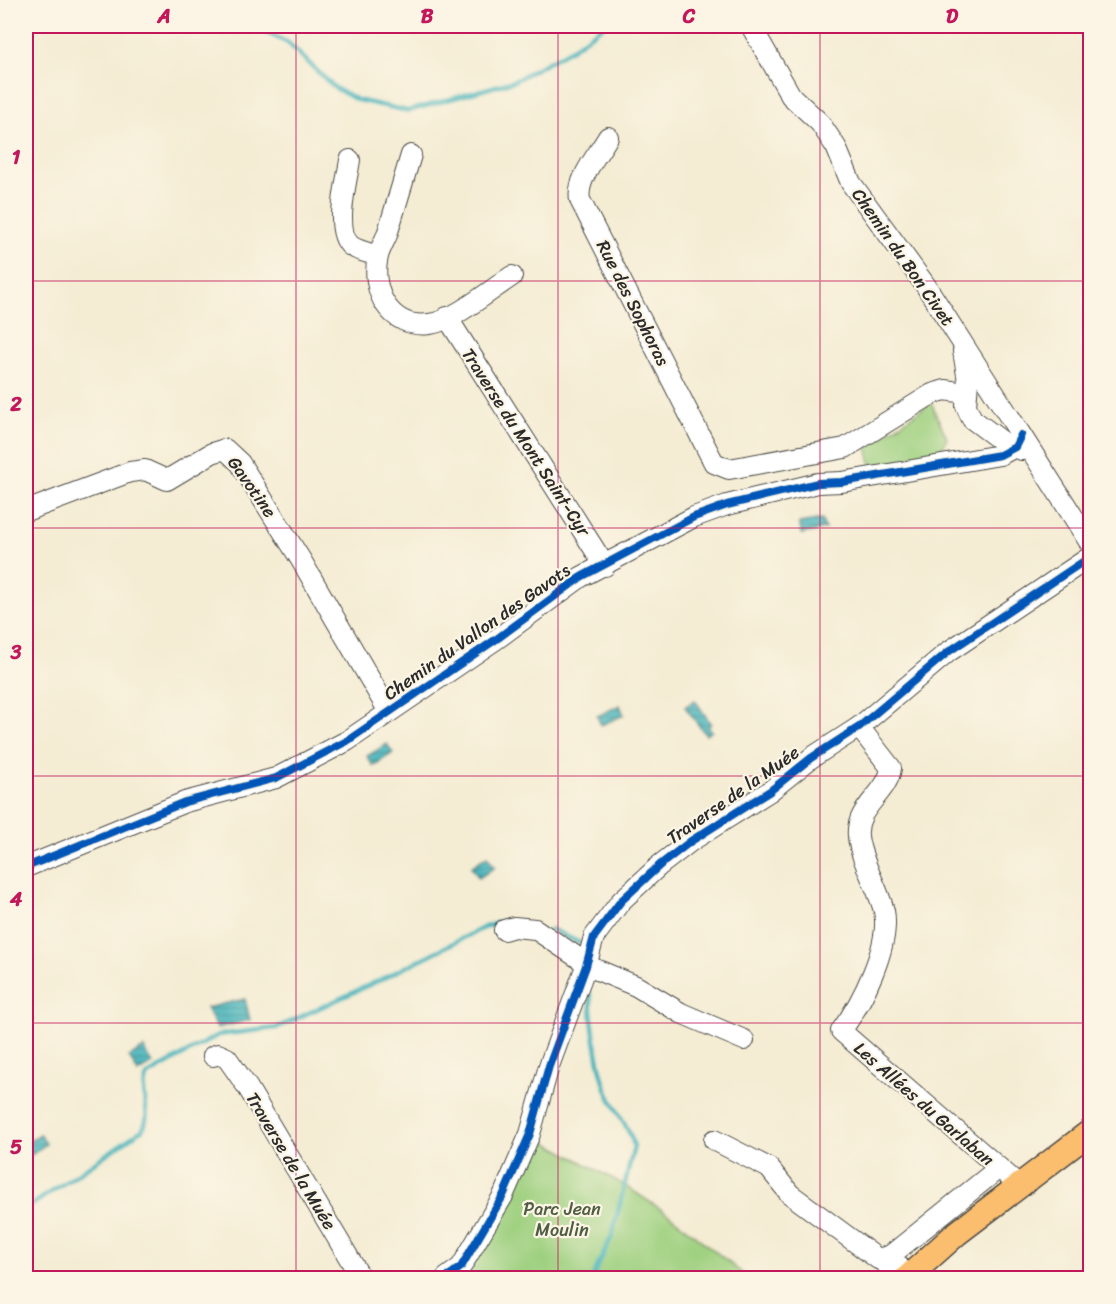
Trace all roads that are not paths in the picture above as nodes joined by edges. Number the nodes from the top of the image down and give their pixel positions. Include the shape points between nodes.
1 (751, 26) edge
2 (608, 137) dead end
3 (411, 155) dead end
4 (350, 160) dead end
5 (378, 256) junction
6 (512, 276) dead end
7 (447, 317) junction
8 (959, 337) junction
9 (966, 393) junction
10 (1023, 445) junction
11 (26, 511) edge
12 (1090, 543) edge
13 (1090, 557) edge
14 (605, 566) junction
15 (389, 712) junction
16 (859, 727) junction
17 (26, 867) edge
18 (504, 930) dead end
19 (587, 962) junction
20 (744, 1040) dead end
21 (213, 1056) dead end
22 (1090, 1132) edge
23 (714, 1140) dead end
24 (999, 1168) junction
25 (1020, 1186) junction
26 (886, 1258) junction
27 (361, 1278) edge
28 (446, 1278) edge
29 (907, 1278) edge

1 - 8 street, Chemin du Bon Civet via 791,96 820,123 836,147 851,183
2 - 9 street, Rue des Sophoras via 582,181 578,190 580,200 714,463 729,469 845,448 932,394 945,390
3 - 5 street
4 - 5 street via 341,220 343,234 352,246
5 - 7 street via 376,282 382,303 393,315 409,323 430,324
6 - 7 street
7 - 14 street, Traverse du Mont Saint-Cyr
8 - 9 street, Chemin du Bon Civet via 966,368
8 - 10 street, Chemin du Bon Civet
9 - 10 street, Chemin du Bon Civet via 972,419 1007,445
10 - 12 street, Chemin du Bon Civet
10 - 14 street, Chemin du Vallon des Gavots via 1000,455 842,483 818,483 727,505 694,517
11 - 15 street, Gavotine via 130,472 145,470 167,480 225,449 240,463 301,560
13 - 16 street, Traverse de la Muée via 948,652
14 - 15 street, Chemin du Vallon des Gavots via 581,577
15 - 17 street, Chemin du Vallon des Gavots via 347,741 276,778 185,802
16 - 19 street, Traverse de la Muée via 660,865 608,917 594,937
16 - 24 street, Les Allées du Garlaban via 891,768 890,779 863,811 858,836 884,913 884,936 869,984 841,1031
18 - 19 street via 535,929
19 - 20 street via 681,1013
19 - 28 street, Traverse de la Muée via 549,1066 530,1134 503,1196 461,1268
21 - 27 street, Traverse de la Muée via 227,1058 248,1088
22 - 25 main road
23 - 26 street via 763,1165 790,1194 874,1256
24 - 25 street, Les Allées du Garlaban
24 - 26 street
25 - 29 main road via 956,1234
26 - 29 street via 897,1264

